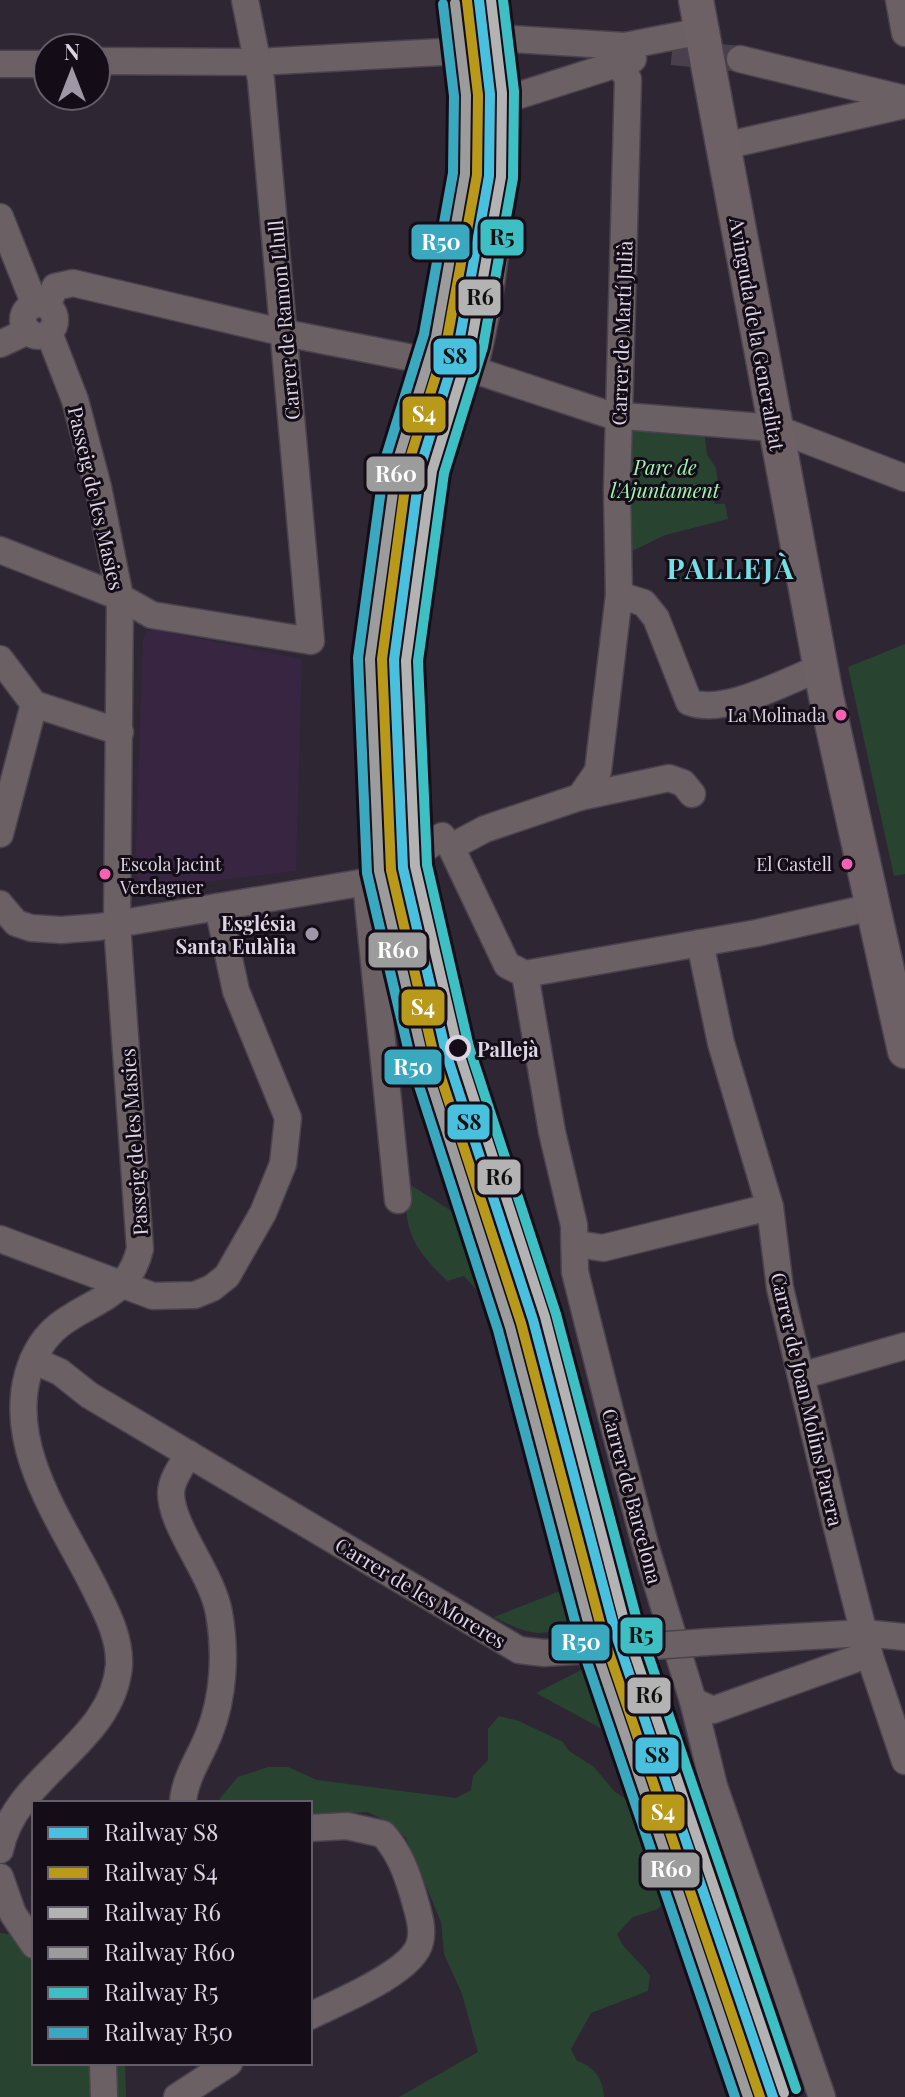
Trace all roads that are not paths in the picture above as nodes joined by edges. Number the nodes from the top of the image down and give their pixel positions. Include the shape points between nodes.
1 (245, 0) edge
2 (455, 0) edge
3 (492, 0) edge
4 (899, 0) edge
5 (699, 15) edge
6 (905, 33) edge
7 (497, 38) junction
8 (460, 51) junction
9 (672, 52) tunnel mouth
10 (740, 59) tunnel mouth
11 (112, 61) edge
12 (257, 62) junction
13 (618, 62) junction
14 (0, 64) edge
15 (32, 64) edge
16 (852, 86) junction
17 (905, 99) edge
18 (501, 101) junction
19 (905, 105) edge
20 (850, 118) junction
21 (724, 146) junction
22 (0, 217) edge
23 (41, 305) junction
24 (38, 332) junction
25 (285, 333) junction
26 (0, 344) edge
27 (427, 361) junction
28 (474, 370) junction
29 (619, 413) junction
30 (775, 428) junction
31 (905, 478) edge
32 (0, 550) edge
33 (619, 595) junction
34 (120, 597) junction
35 (0, 659) edge
36 (820, 668) junction
37 (34, 704) junction
38 (120, 732) junction
39 (692, 794) dead end
40 (580, 797) junction
41 (0, 834) edge
42 (451, 847) junction
43 (366, 882) junction
44 (0, 904) edge
45 (218, 907) junction
46 (872, 907) junction
47 (117, 924) junction
48 (700, 943) junction
49 (525, 974) junction
50 (900, 1007) edge
51 (905, 1051) edge
52 (398, 1200) dead end
53 (770, 1207) junction
54 (0, 1239) edge
55 (576, 1244) junction
56 (126, 1284) junction
57 (905, 1346) edge
58 (33, 1360) junction
59 (801, 1376) junction
60 (189, 1454) junction
61 (905, 1637) edge
62 (867, 1645) junction
63 (693, 1701) junction
64 (905, 1761) edge
65 (183, 1801) edge
66 (312, 1828) edge
67 (0, 1850) edge
68 (0, 1877) edge
69 (32, 1942) edge
70 (312, 2015) edge
71 (103, 2065) edge
72 (226, 2065) edge
73 (104, 2097) edge
74 (177, 2097) edge
75 (822, 2097) edge

1 - 12 street, Carrer de Ramon Llull
2 - 8 street
3 - 7 street
4 - 6 street
5 - 7 street via 625,46
5 - 21 main road, Avinguda de la Generalitat
7 - 18 street
8 - 12 street
8 - 27 street via 464,170 442,315
9 - 13 street
10 - 16 street
11 - 12 street
12 - 25 street, Carrer de Ramon Llull
13 - 18 street
13 - 29 street, Carrer de Martí Julià via 628,79
14 - 15 street
16 - 17 street
16 - 20 street via 857,98
18 - 28 street via 496,257
19 - 20 street
20 - 21 street
21 - 30 main road, Avinguda de la Generalitat
22 - 23 street
23 - 24 street, Passeig de les Masies via 56,319
23 - 25 street via 55,287 73,283
24 - 26 street
24 - 34 street, Passeig de les Masies via 75,400
25 - 27 street
25 - 34 street, Carrer de Ramon Llull via 311,641 152,615
27 - 28 street
28 - 29 street via 610,415
29 - 30 street
29 - 33 street, Carrer de Martí Julià
30 - 31 street
30 - 36 main road, Avinguda de la Generalitat
32 - 34 street
33 - 36 street via 644,603 656,618 685,694 699,706 714,707
33 - 40 street, Carrer de Martí Julià via 598,771
34 - 38 street, Passeig de les Masies
35 - 37 street
36 - 46 main road, Avinguda de la Generalitat
37 - 38 street
37 - 41 street
38 - 47 street, Passeig de les Masies
39 - 40 street via 669,778
40 - 42 street via 485,829
42 - 43 street via 442,836 406,863 388,865
42 - 49 street via 507,965
43 - 45 street
43 - 52 street
44 - 47 street via 16,923 31,928
45 - 47 street
45 - 56 street via 236,991 288,1118 283,1164 263,1213 227,1276 212,1288 169,1297
46 - 48 street
46 - 50 main road, Avinguda de la Generalitat
47 - 56 street, Passeig de les Masies via 140,1234 137,1261
48 - 49 street
48 - 53 street, Carrer de Joan Molins Parera via 721,1043
49 - 55 street, Carrer de Barcelona
50 - 51 main road, Avinguda de la Generalitat
53 - 55 street via 603,1248
53 - 59 street, Carrer de Joan Molins Parera via 780,1288
54 - 56 street
55 - 63 street, Carrer de Barcelona via 575,1272 611,1415
56 - 58 street via 61,1321
57 - 59 street
58 - 60 street, Carrer de les Moreres
58 - 67 street via 24,1414 36,1473 105,1608 119,1665 105,1709 15,1809
59 - 62 street, Carrer de Joan Molins Parera
60 - 62 street, Carrer de les Moreres, bridge via 519,1650 708,1642
60 - 65 street via 171,1491 174,1511 211,1581 223,1660 218,1709
61 - 62 street, Carrer de les Moreres
62 - 63 street via 858,1658 713,1710
62 - 64 street, Carrer de Joan Molins Parera
63 - 75 street, Carrer de Barcelona via 714,1786
66 - 70 street via 347,1826 383,1834 404,1865 420,1944 391,1974
68 - 69 street via 13,1914
71 - 73 street
72 - 74 street

